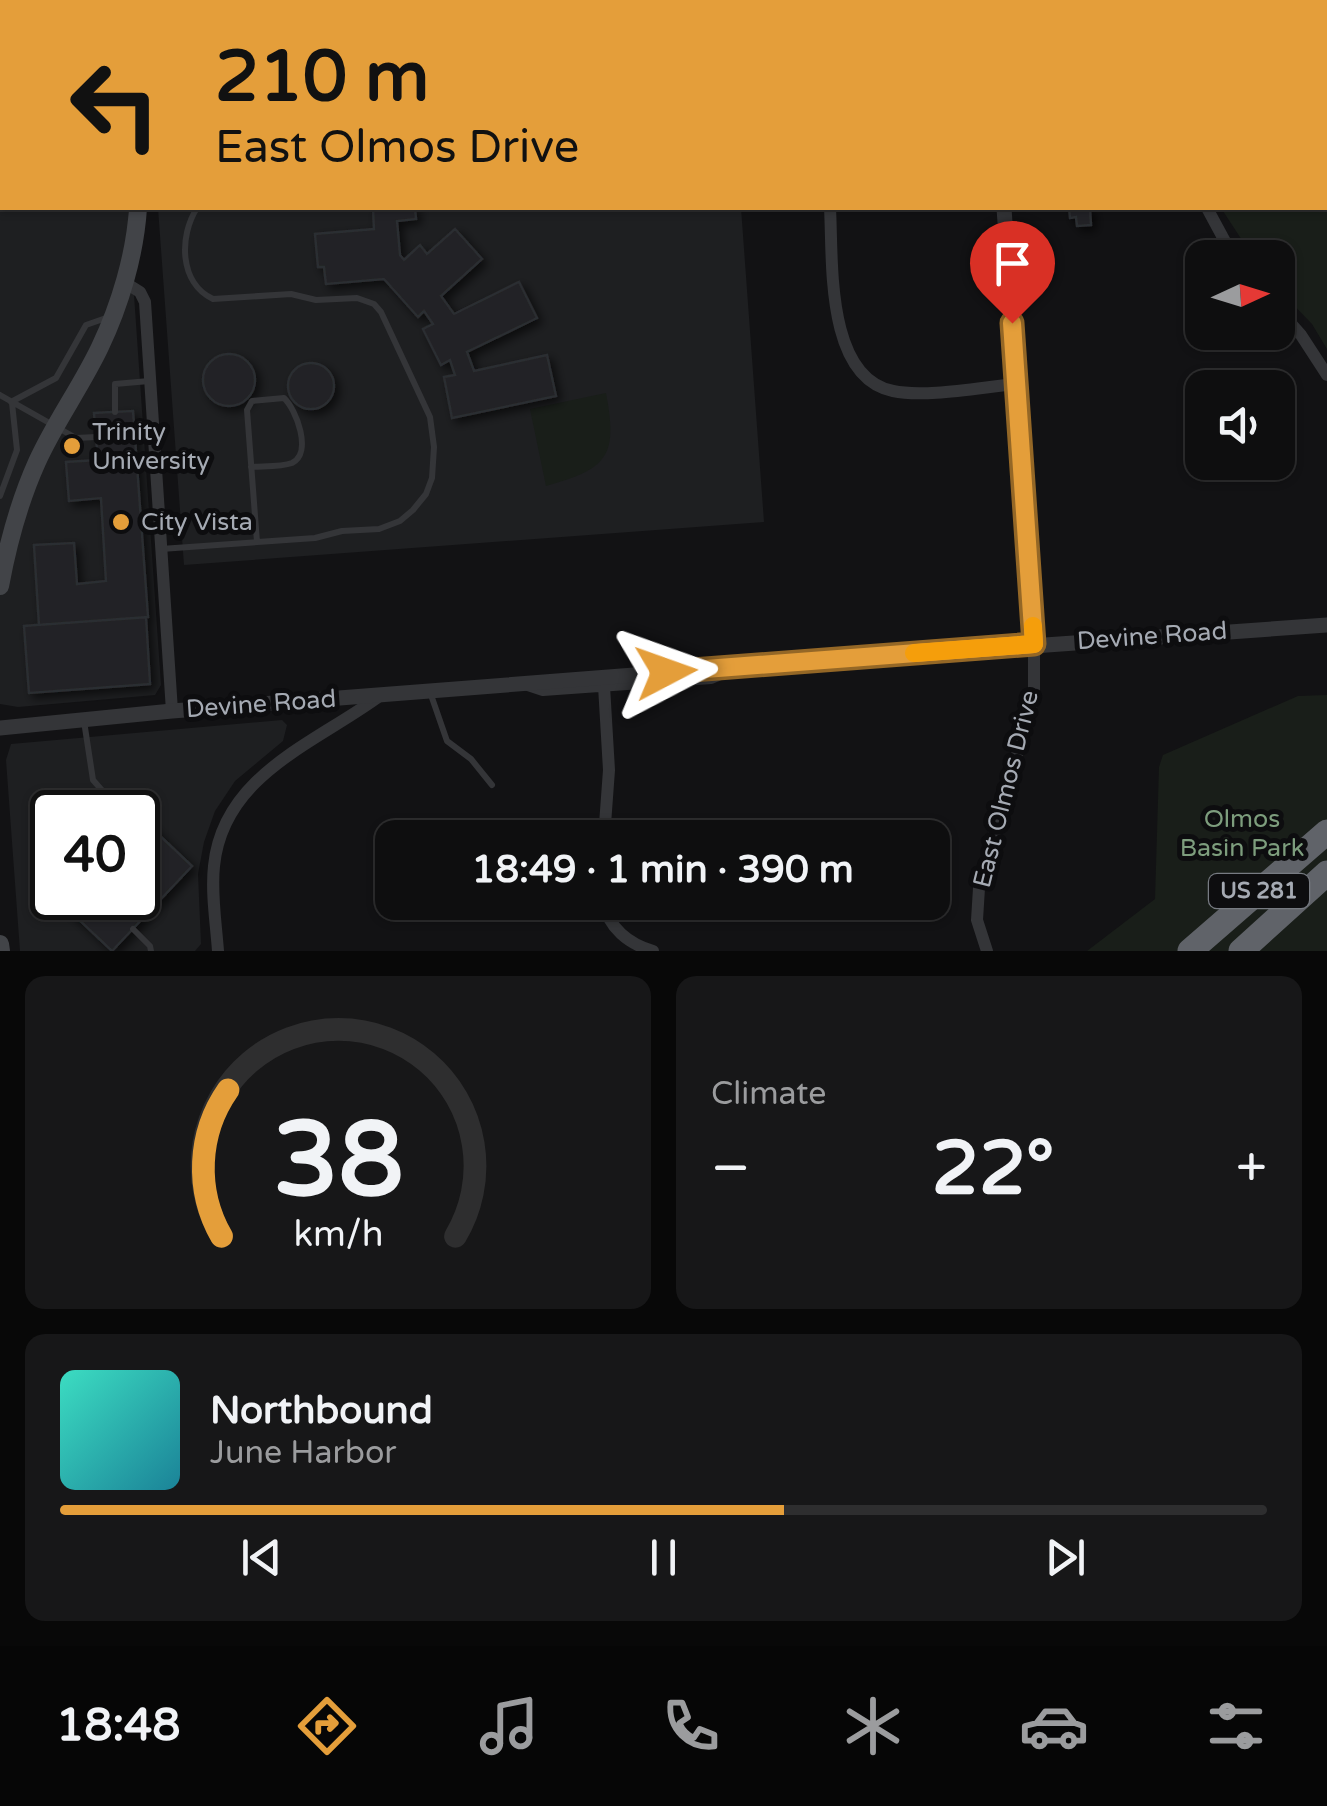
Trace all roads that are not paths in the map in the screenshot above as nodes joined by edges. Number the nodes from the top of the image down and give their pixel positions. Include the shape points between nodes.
1 (138, 210) edge
2 (197, 210) edge
3 (830, 210) edge
4 (1004, 210) edge
5 (1208, 210) edge
6 (1224, 240) edge
7 (124, 282) junction
8 (114, 315) junction
9 (1295, 328) edge
10 (1327, 375) edge
11 (150, 380) junction
12 (1016, 384) junction
13 (0, 395) edge
14 (11, 402) junction
15 (116, 412) dead end
16 (56, 427) junction
17 (96, 437) dead end
18 (251, 467) junction
19 (0, 496) edge
20 (257, 542) junction
21 (161, 549) junction
22 (1, 575) edge
23 (1327, 625) edge
24 (1034, 644) junction
25 (737, 667) junction
26 (522, 684) junction
27 (604, 686) junction
28 (430, 691) junction
29 (381, 695) junction
30 (172, 711) junction
31 (84, 721) junction
32 (0, 728) edge
33 (492, 785) dead end
34 (102, 790) edge
35 (606, 820) edge
36 (1327, 832) edge
37 (1327, 873) edge
38 (610, 920) edge
39 (134, 929) dead end
40 (150, 951) edge
41 (218, 951) edge
42 (653, 951) edge
43 (987, 951) edge
44 (1190, 951) edge
45 (1240, 951) edge

1 - 7 main road
2 - 20 lane via 188,226 186,266 205,295 366,300 381,312 430,417 432,478 400,521
3 - 12 street via 837,316 853,363 888,390 907,393
4 - 12 street, East Olmos Drive
5 - 6 street
7 - 8 main road
7 - 11 street via 145,302
8 - 14 lane via 86,325 56,378
8 - 16 main road
9 - 10 street
11 - 15 lane via 116,384
11 - 21 street
12 - 24 street, East Olmos Drive
13 - 14 lane
14 - 16 lane
14 - 19 lane via 17,450
16 - 17 lane via 76,438
16 - 22 main road via 22,499
18 - 18 lane via 247,410 252,402 284,398 300,424 298,458
18 - 20 lane
20 - 21 lane
21 - 30 street
23 - 24 street, Devine Road
24 - 25 street, Devine Road
24 - 43 street, East Olmos Drive via 1034,692 979,888 977,920
25 - 26 street, Devine Road
25 - 27 street, Devine Road via 711,678
26 - 27 street, Devine Road via 543,690
26 - 28 street, Devine Road
27 - 35 street via 610,770
28 - 29 street, Devine Road
28 - 33 lane via 450,745 472,759
29 - 30 street, Devine Road
29 - 41 street via 270,768 231,813 214,864
30 - 31 street, Devine Road
31 - 32 street, Devine Road
31 - 34 lane via 94,780
36 - 44 highway, US 281
37 - 45 highway, US 281
38 - 42 street via 633,945
39 - 40 lane

